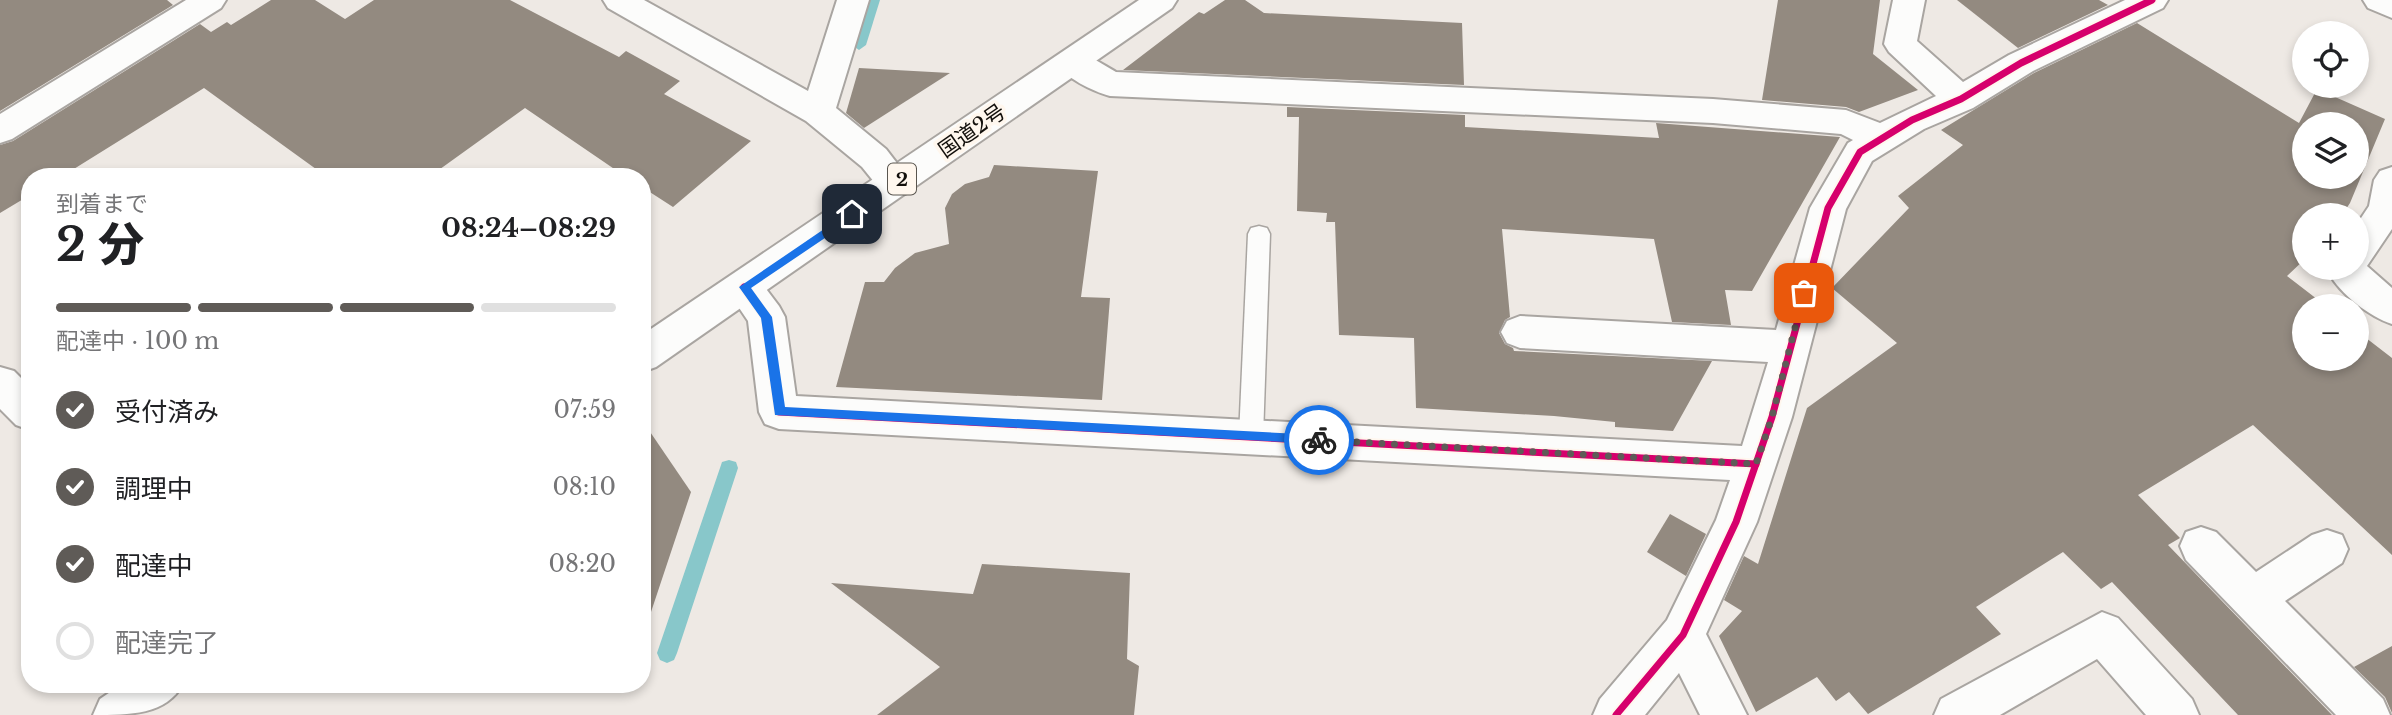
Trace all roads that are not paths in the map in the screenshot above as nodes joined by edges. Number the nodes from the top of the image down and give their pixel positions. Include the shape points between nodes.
1 (211, 0) edge
2 (620, 0) edge
3 (853, 0) edge
4 (1161, 0) edge
5 (1909, 0) edge
6 (2152, 0) edge
7 (2379, 0) edge
8 (2392, 6) edge
9 (1072, 62) junction
10 (1961, 99) junction
11 (818, 112) junction
12 (0, 130) edge
13 (1882, 138) junction
14 (2392, 180) edge
15 (895, 184) junction
16 (1259, 234) dead end
17 (2369, 236) edge
18 (2356, 280) edge
19 (744, 287) junction
20 (2392, 309) edge
21 (1520, 332) dead end
22 (1790, 347) junction
23 (651, 350) edge
24 (0, 383) edge
25 (21, 404) edge
26 (1251, 437) junction
27 (1756, 464) junction
28 (2201, 546) dead end
29 (2327, 550) dead end
30 (2253, 598) junction
31 (1683, 635) junction
32 (148, 693) edge
33 (116, 715) edge
34 (1616, 715) edge
35 (1724, 715) edge
36 (1957, 715) edge
37 (2176, 715) edge
38 (2367, 715) edge

1 - 12 main road
2 - 11 main road
3 - 11 main road
4 - 9 main road, 国道2号 / 2
5 - 10 main road via 1900,44
6 - 10 main road via 2021,63
7 - 8 main road
9 - 13 main road via 1110,84 1713,111 1846,122
9 - 15 main road, 国道2号 / 2
10 - 13 main road
11 - 15 main road via 874,159
13 - 22 main road via 1860,152 1828,208
14 - 17 main road via 2386,208
15 - 19 main road, 国道2号 / 2
16 - 26 lane
18 - 20 main road
19 - 23 main road, 国道2号 / 2
19 - 26 main road via 766,317 779,412
21 - 22 main road
22 - 27 main road
24 - 25 main road
26 - 27 main road
27 - 31 main road via 1736,522
28 - 30 main road
29 - 30 main road
30 - 38 main road
31 - 34 main road
31 - 35 main road
32 - 33 main road
36 - 37 main road via 2102,632

